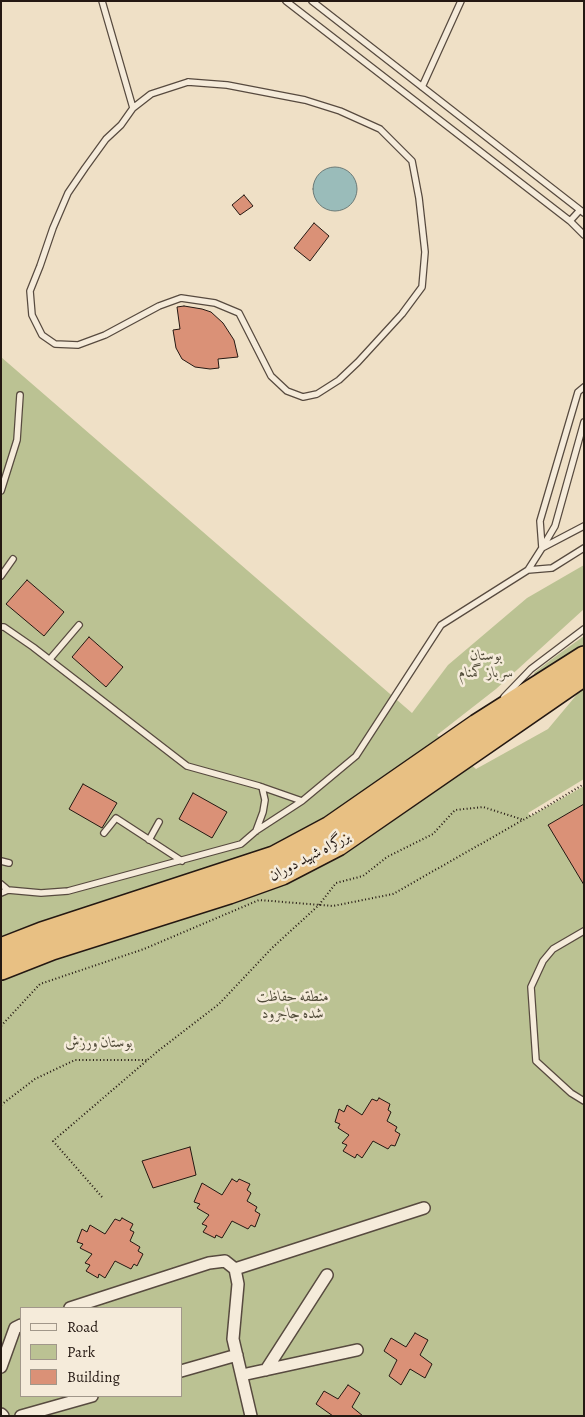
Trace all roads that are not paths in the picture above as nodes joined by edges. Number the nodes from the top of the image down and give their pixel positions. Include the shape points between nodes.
1 (102, 1) edge
2 (286, 1) edge
3 (312, 1) edge
4 (461, 1) edge
5 (422, 87) junction
6 (133, 108) junction
7 (582, 212) edge
8 (570, 221) junction
9 (584, 235) edge
10 (584, 387) edge
11 (20, 395) dead end
12 (584, 422) edge
13 (1, 491) edge
14 (584, 526) edge
15 (542, 548) junction
16 (584, 548) edge
17 (13, 560) dead end
18 (528, 570) junction
19 (1, 576) edge
20 (79, 625) dead end
21 (1, 627) edge
22 (584, 630) edge
23 (584, 657) edge
24 (50, 659) junction
25 (584, 675) edge
26 (477, 725) junction
27 (262, 787) junction
28 (302, 801) junction
29 (159, 822) dead end
30 (256, 832) junction
31 (104, 833) dead end
32 (149, 840) junction
33 (182, 861) junction
34 (1, 862) edge
35 (9, 863) dead end
36 (1, 884) edge
37 (8, 890) junction
38 (1, 893) edge
39 (584, 931) edge
40 (1, 949) edge
41 (1, 969) edge
42 (584, 1101) edge
43 (424, 1208) dead end
44 (235, 1269) junction
45 (327, 1275) dead end
46 (73, 1307) edge
47 (20, 1326) edge
48 (357, 1350) dead end
49 (237, 1355) junction
50 (1, 1367) edge
51 (266, 1370) junction
52 (182, 1371) edge
53 (242, 1375) junction
54 (88, 1397) edge
55 (21, 1416) edge
56 (251, 1416) edge

1 - 6 lane
2 - 8 lane
3 - 5 lane
4 - 5 lane
5 - 7 lane
6 - 6 lane via 151,94 188,82 227,85 305,100 340,111 380,129 412,161 425,252 422,287 402,314 340,380 317,394 303,397 287,391 271,376 239,314 216,303 181,298 78,345 54,344 42,334 32,315 30,291 53,228 68,193 106,139
7 - 8 lane
8 - 9 lane
10 - 15 lane via 578,392 540,521
11 - 13 lane via 17,440
12 - 15 lane via 555,526
14 - 15 lane
15 - 18 lane
16 - 18 lane via 552,568
17 - 19 lane
18 - 28 lane via 441,625 356,756
20 - 24 lane
21 - 24 lane
22 - 26 lane via 531,669
23 - 26 highway, بزرگراه شهید دوران
24 - 27 lane via 187,766
25 - 41 highway, بزرگراه شهید دوران via 338,845 282,874 52,949
26 - 40 highway, بزرگراه شهید دوران via 330,827 274,857
27 - 28 lane
27 - 30 lane via 266,800
28 - 30 lane
29 - 32 lane
30 - 33 lane via 241,844
31 - 32 lane via 116,818
32 - 33 lane
33 - 37 lane via 68,891
34 - 35 lane
36 - 37 lane
37 - 38 lane
39 - 42 lane via 553,949 543,961 531,987 536,1061 571,1094
43 - 44 street
44 - 46 street via 225,1262 209,1263
44 - 49 street via 238,1284 233,1339
45 - 51 street
47 - 50 street via 15,1328
48 - 51 street
49 - 52 street
49 - 53 street
51 - 53 street
53 - 56 street
54 - 55 street

